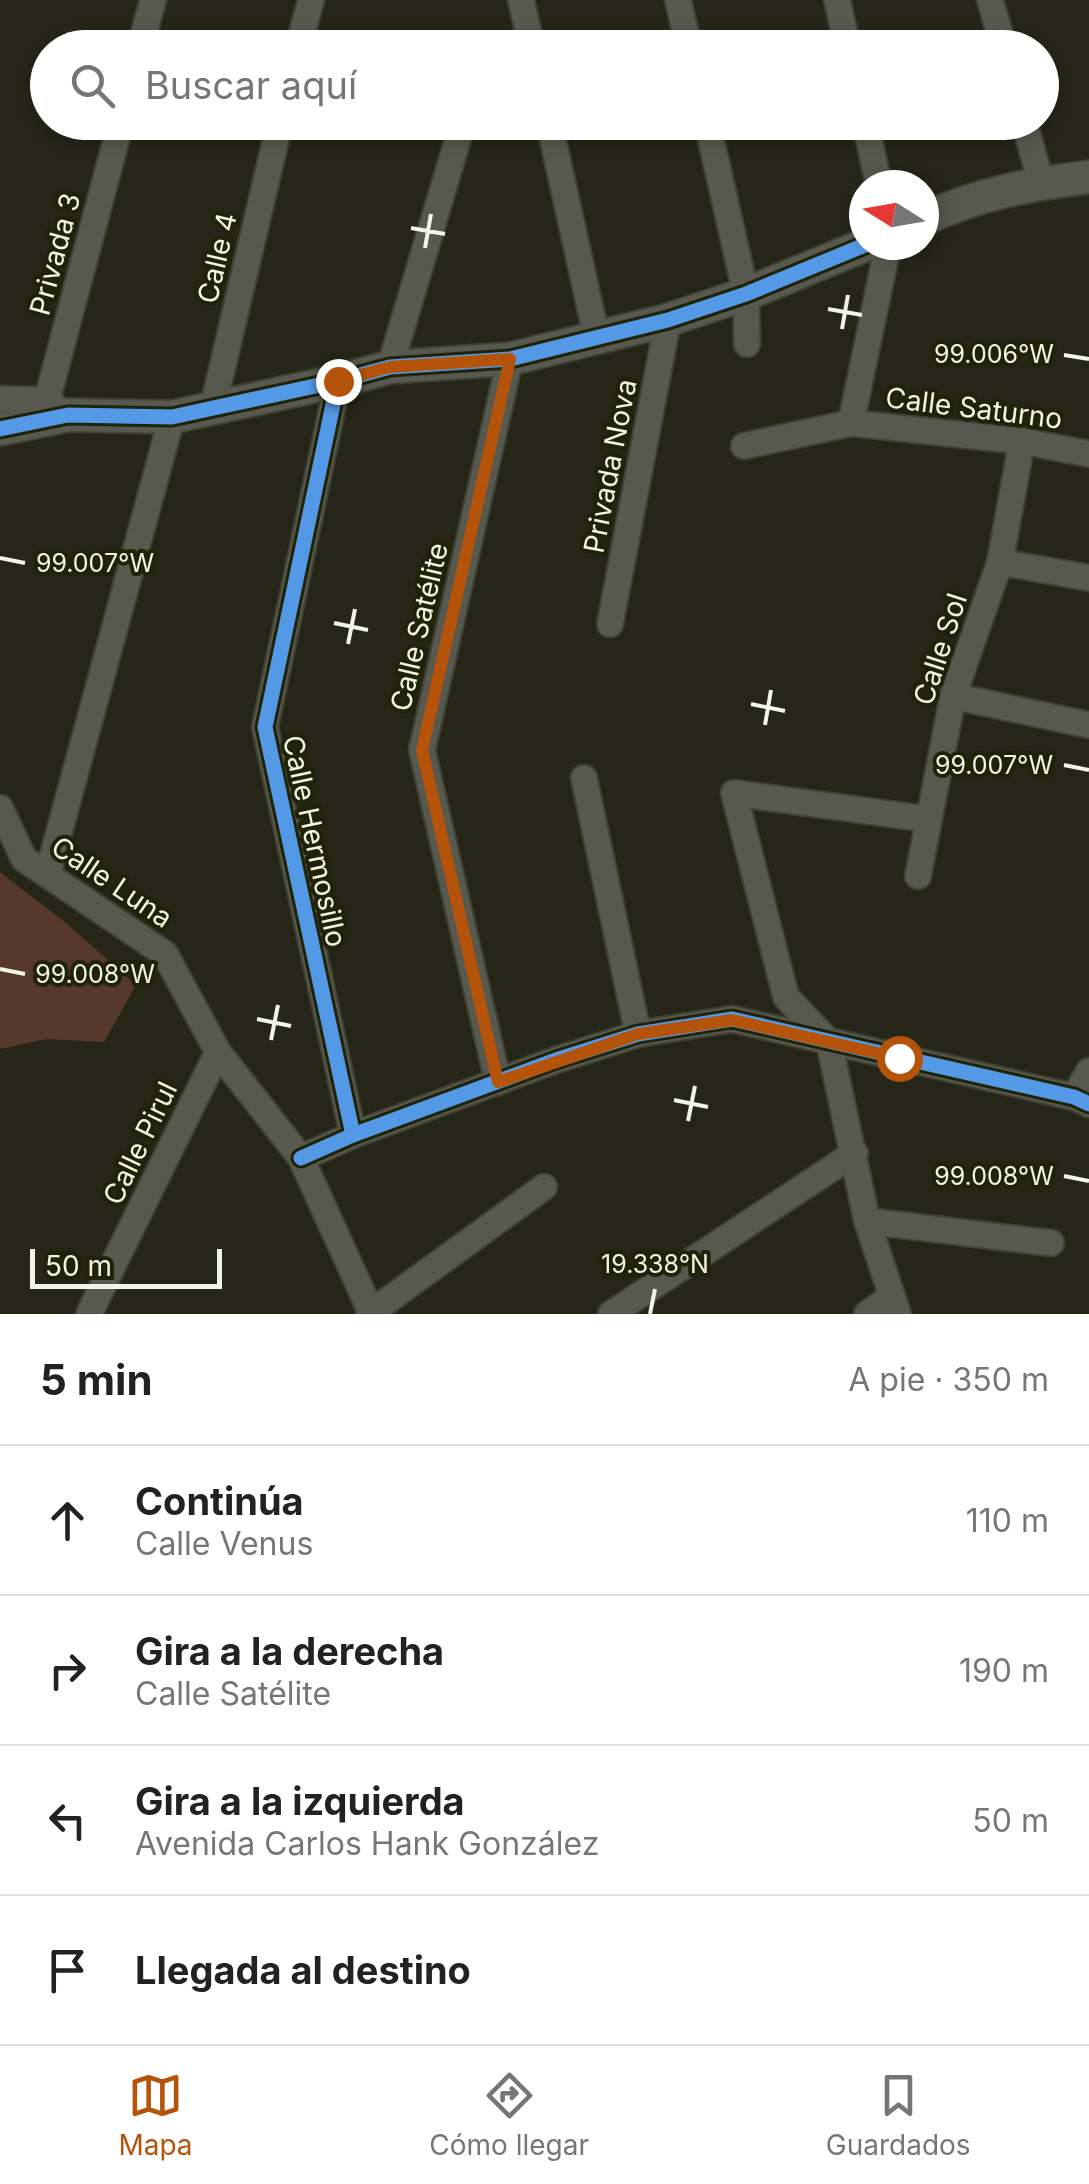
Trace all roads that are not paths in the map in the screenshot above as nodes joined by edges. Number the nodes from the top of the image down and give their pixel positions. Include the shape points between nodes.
1 (153, 0) edge
2 (312, 0) edge
3 (521, 0) edge
4 (678, 0) edge
5 (837, 0) edge
6 (990, 0) edge
7 (145, 30) edge
8 (303, 30) edge
9 (528, 30) edge
10 (686, 30) edge
11 (844, 30) edge
12 (999, 30) edge
13 (116, 140) edge
14 (276, 140) edge
15 (457, 140) edge
16 (552, 140) edge
17 (711, 140) edge
18 (868, 140) edge
19 (1029, 140) edge
20 (875, 170) edge
21 (1089, 176) edge
22 (1041, 182) junction
23 (939, 212) edge
24 (849, 252) edge
25 (885, 260) edge
26 (746, 294) junction
27 (668, 320) junction
28 (597, 339) junction
29 (748, 344) dead end
30 (510, 359) junction
31 (390, 367) junction
32 (338, 381) junction
33 (213, 407) junction
34 (57, 408) junction
35 (172, 417) junction
36 (851, 423) junction
37 (1, 426) edge
38 (1022, 441) junction
39 (744, 446) dead end
40 (1089, 454) edge
41 (1000, 562) junction
42 (1089, 578) edge
43 (610, 624) dead end
44 (954, 696) junction
45 (1089, 725) edge
46 (584, 778) dead end
47 (0, 808) edge
48 (927, 820) junction
49 (48, 873) junction
50 (918, 876) dead end
51 (638, 1034) junction
52 (830, 1042) junction
53 (218, 1052) junction
54 (1089, 1071) edge
55 (498, 1082) junction
56 (1081, 1100) edge
57 (353, 1136) junction
58 (855, 1153) junction
59 (301, 1158) junction
60 (544, 1187) dead end
61 (868, 1221) junction
62 (1050, 1243) dead end
63 (895, 1305) edge
64 (370, 1313) edge
65 (89, 1314) edge
66 (611, 1314) edge
67 (866, 1314) edge

1 - 7 street
2 - 8 street
3 - 9 street
4 - 10 street
5 - 11 street
6 - 12 street
13 - 34 street, Privada 3
14 - 33 street, Calle 4
15 - 31 street
16 - 28 street
17 - 26 street
18 - 20 street
19 - 22 street
21 - 22 street
22 - 23 street
24 - 26 street
25 - 36 street
26 - 27 street
26 - 29 street
27 - 28 street
27 - 43 street, Privada Nova
28 - 30 street
30 - 31 street
30 - 55 street, Calle Satélite via 422,750
31 - 32 street
32 - 33 street
32 - 57 street, Calle Hermosillo via 265,727
33 - 35 street
34 - 35 street
34 - 37 street
35 - 49 street
36 - 38 street, Calle Saturno
36 - 39 street, Calle Saturno
38 - 40 street, Calle Saturno
38 - 41 street, Calle Sol
41 - 42 street
41 - 44 street, Calle Sol
44 - 45 street
44 - 48 street, Calle Sol
46 - 51 street
47 - 49 street, Calle Luna via 24,859
48 - 50 street, Calle Sol
48 - 52 street via 734,793 786,998
49 - 53 street, Calle Luna via 165,954
51 - 52 street via 732,1020
51 - 55 street
52 - 56 street
52 - 58 street
53 - 59 street, Calle Luna
53 - 65 street, Calle Pirul
54 - 56 street
55 - 57 street
57 - 59 street
58 - 61 street
58 - 66 street
59 - 64 street, Calle Luna
60 - 64 street
61 - 62 street
61 - 63 street
63 - 67 street

